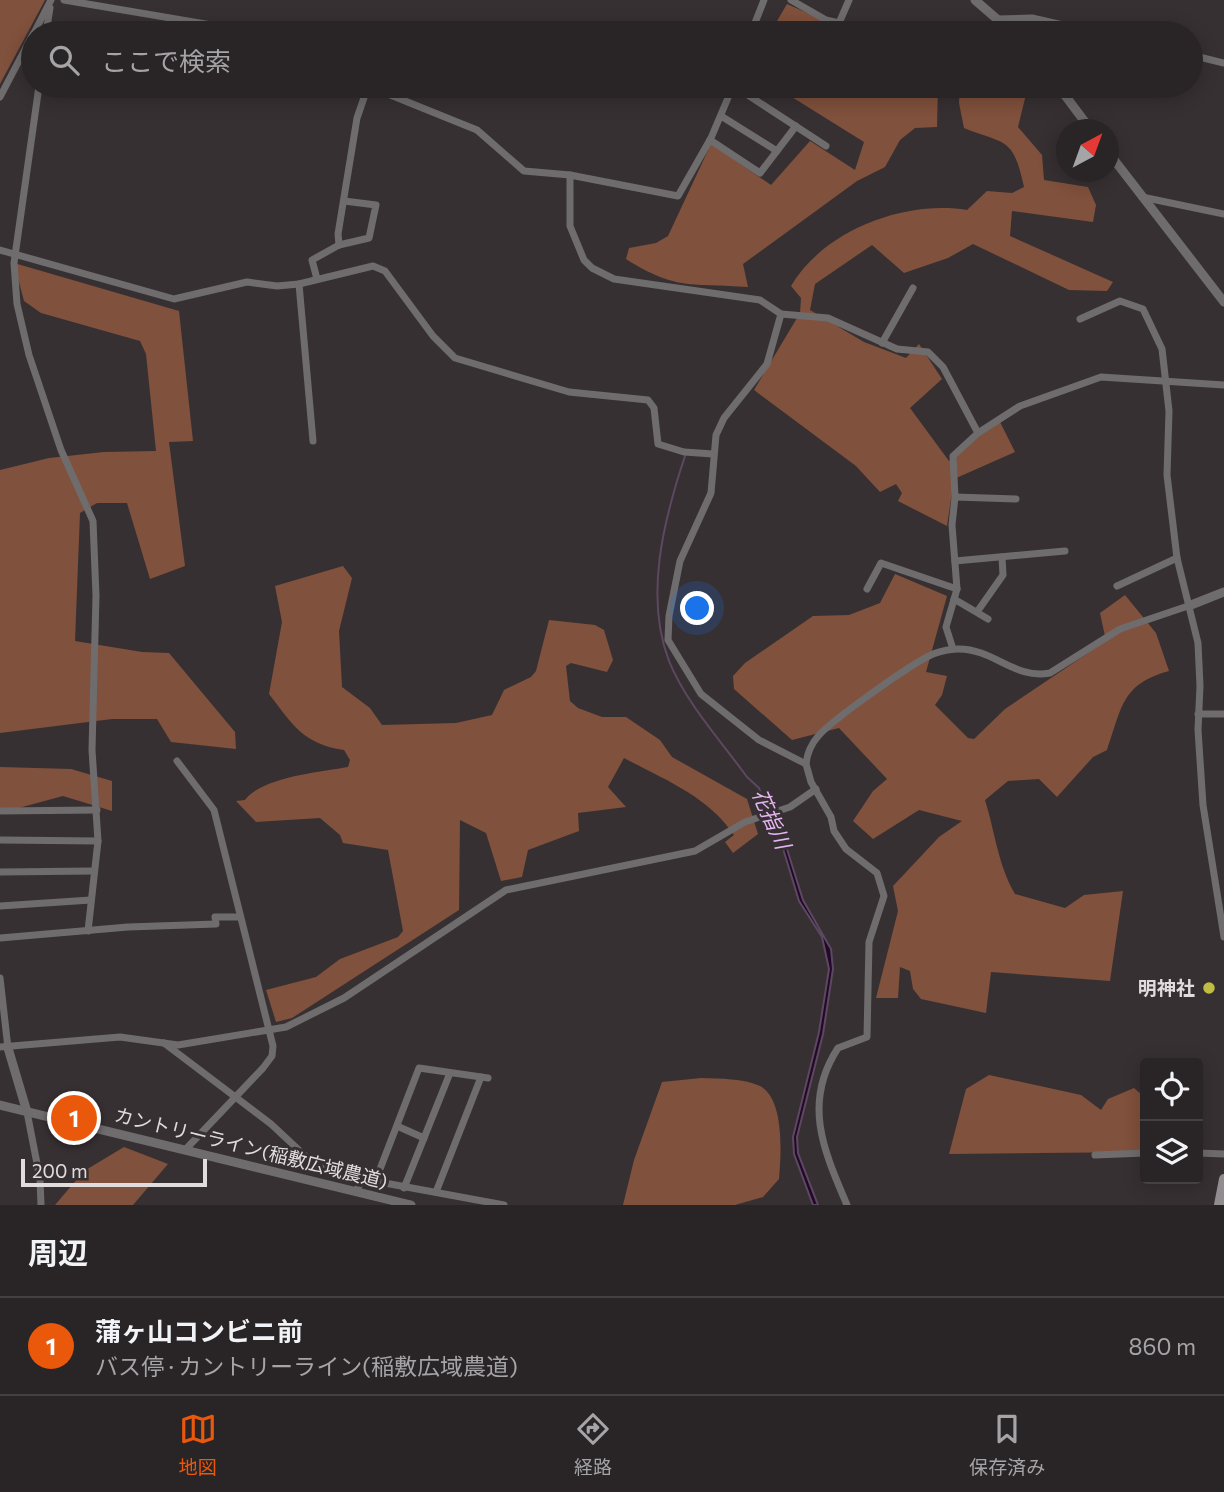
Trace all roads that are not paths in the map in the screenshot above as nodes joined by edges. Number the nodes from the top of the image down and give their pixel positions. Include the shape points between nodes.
1 (64, 0) edge
2 (764, 0) edge
3 (791, 0) edge
4 (849, 0) edge
5 (975, 0) edge
6 (998, 19) joint
7 (40, 21) edge
8 (48, 21) edge
9 (188, 21) edge
10 (756, 21) edge
11 (830, 21) edge
12 (840, 21) edge
13 (1045, 21) edge
14 (21, 57) edge
15 (1203, 58) edge
16 (1224, 63) edge
17 (0, 97) edge
18 (36, 98) edge
19 (364, 98) edge
20 (398, 98) edge
21 (728, 98) edge
22 (752, 98) edge
23 (1067, 98) edge
24 (721, 116) junction
25 (1083, 119) edge
26 (796, 126) junction
27 (710, 140) junction
28 (826, 146) dead end
29 (777, 152) junction
30 (1119, 167) edge
31 (570, 175) junction
32 (1142, 197) junction
33 (344, 201) junction
34 (1224, 214) edge
35 (339, 245) junction
36 (0, 250) edge
37 (14, 254) junction
38 (317, 279) junction
39 (299, 284) junction
40 (913, 288) dead end
41 (1224, 302) edge
42 (781, 314) junction
43 (1080, 319) dead end
44 (882, 342) junction
45 (1166, 379) junction
46 (1224, 385) edge
47 (978, 433) junction
48 (313, 441) dead end
49 (713, 454) junction
50 (955, 497) junction
51 (1016, 499) dead end
52 (1065, 551) dead end
53 (1002, 557) junction
54 (1177, 558) junction
55 (955, 561) junction
56 (1117, 586) dead end
57 (867, 589) dead end
58 (957, 589) junction
59 (1224, 592) edge
60 (954, 598) junction
61 (1191, 605) junction
62 (977, 612) junction
63 (988, 619) dead end
64 (953, 649) junction
65 (1224, 713) edge
66 (1198, 714) junction
67 (177, 761) dead end
68 (806, 764) junction
69 (816, 789) junction
70 (97, 810) junction
71 (0, 811) edge
72 (0, 840) edge
73 (98, 841) junction
74 (94, 871) junction
75 (0, 872) edge
76 (91, 900) junction
77 (0, 905) edge
78 (239, 917) junction
79 (88, 931) junction
80 (1224, 937) edge
81 (0, 938) edge
82 (0, 978) edge
83 (270, 1031) junction
84 (164, 1043) junction
85 (4, 1048) edge
86 (450, 1073) junction
87 (234, 1097) junction
88 (0, 1105) edge
89 (27, 1112) junction
90 (397, 1126) junction
91 (424, 1138) junction
92 (185, 1150) junction
93 (1140, 1153) edge
94 (1203, 1153) edge
95 (1224, 1154) edge
96 (1095, 1155) dead end
97 (363, 1179) junction
98 (1224, 1179) edge
99 (375, 1182) junction
100 (404, 1188) junction
101 (356, 1191) junction
102 (436, 1192) junction
103 (41, 1205) edge
104 (411, 1205) edge
105 (504, 1205) edge
106 (847, 1205) edge
107 (1219, 1205) edge

1 - 9 street
2 - 10 street
3 - 11 street
4 - 12 street
5 - 6 street
6 - 13 street
7 - 8 street via 51,0
14 - 17 street
15 - 16 street
18 - 37 street
19 - 33 street
20 - 31 street via 477,130 524,171
21 - 24 street
22 - 26 street
23 - 25 street
24 - 27 street
24 - 29 street
26 - 28 street
26 - 29 street
27 - 29 street via 760,173
27 - 31 street via 678,196
30 - 32 street
31 - 42 street via 570,226 592,268 614,279 760,300
32 - 34 street
32 - 41 street
33 - 35 street
33 - 35 street via 376,205 369,238
35 - 38 street via 312,260
36 - 37 street
37 - 39 street via 174,299 247,282
37 - 70 street via 17,304 29,355 61,450 93,521 92,750
38 - 39 street
38 - 49 street via 373,266 385,271 455,358 569,392 648,400 654,408 658,444
39 - 48 street
40 - 44 street
42 - 44 street via 828,318
42 - 49 street via 767,364 724,418
43 - 45 street via 1120,301 1143,309 1162,349
44 - 47 street via 934,357
45 - 46 street
45 - 47 street via 1101,377 1020,406
45 - 54 street via 1167,475
47 - 50 street via 953,456
49 - 68 street via 711,493 680,561 668,640 701,694 759,740
50 - 51 street
50 - 55 street via 951,525
52 - 53 street
53 - 55 street
53 - 62 street via 1003,575
54 - 56 street
54 - 61 street
55 - 58 street
57 - 58 street via 881,563
58 - 60 street
59 - 61 street
60 - 62 street
60 - 64 street via 946,627
61 - 64 street via 1120,629 1041,675 1024,674 986,654
61 - 66 street via 1198,643
62 - 63 street
64 - 68 street via 925,658 827,727 812,745
65 - 66 street
66 - 80 street via 1203,805
67 - 78 street via 214,810
68 - 69 street
69 - 83 street via 790,807 744,822 695,851 506,890 344,998
69 - 106 street via 846,849 877,873 884,896 869,942 867,1037 838,1048 817,1122
70 - 71 street
70 - 73 street
72 - 73 street
73 - 74 street
74 - 75 street
74 - 76 street
76 - 77 street
76 - 79 street
78 - 79 street via 215,917 216,924
78 - 83 street
79 - 81 street
82 - 85 street
83 - 84 street via 192,1044
83 - 87 street via 272,1056
84 - 85 street via 120,1037
84 - 87 street
85 - 89 street
86 - 90 street via 419,1068
86 - 91 street
86 - 102 street via 485,1078
87 - 92 street
87 - 97 street via 317,1167
88 - 89 street, カントリーライン(稲敷広域農道)
89 - 92 street, カントリーライン(稲敷広域農道)
89 - 103 street
90 - 91 street
90 - 99 street
91 - 100 street
92 - 101 street, カントリーライン(稲敷広域農道)
93 - 96 street
94 - 95 street
97 - 99 street
97 - 101 street
98 - 107 main road
99 - 100 street
100 - 102 street
101 - 104 street, カントリーライン(稲敷広域農道)
102 - 105 street

